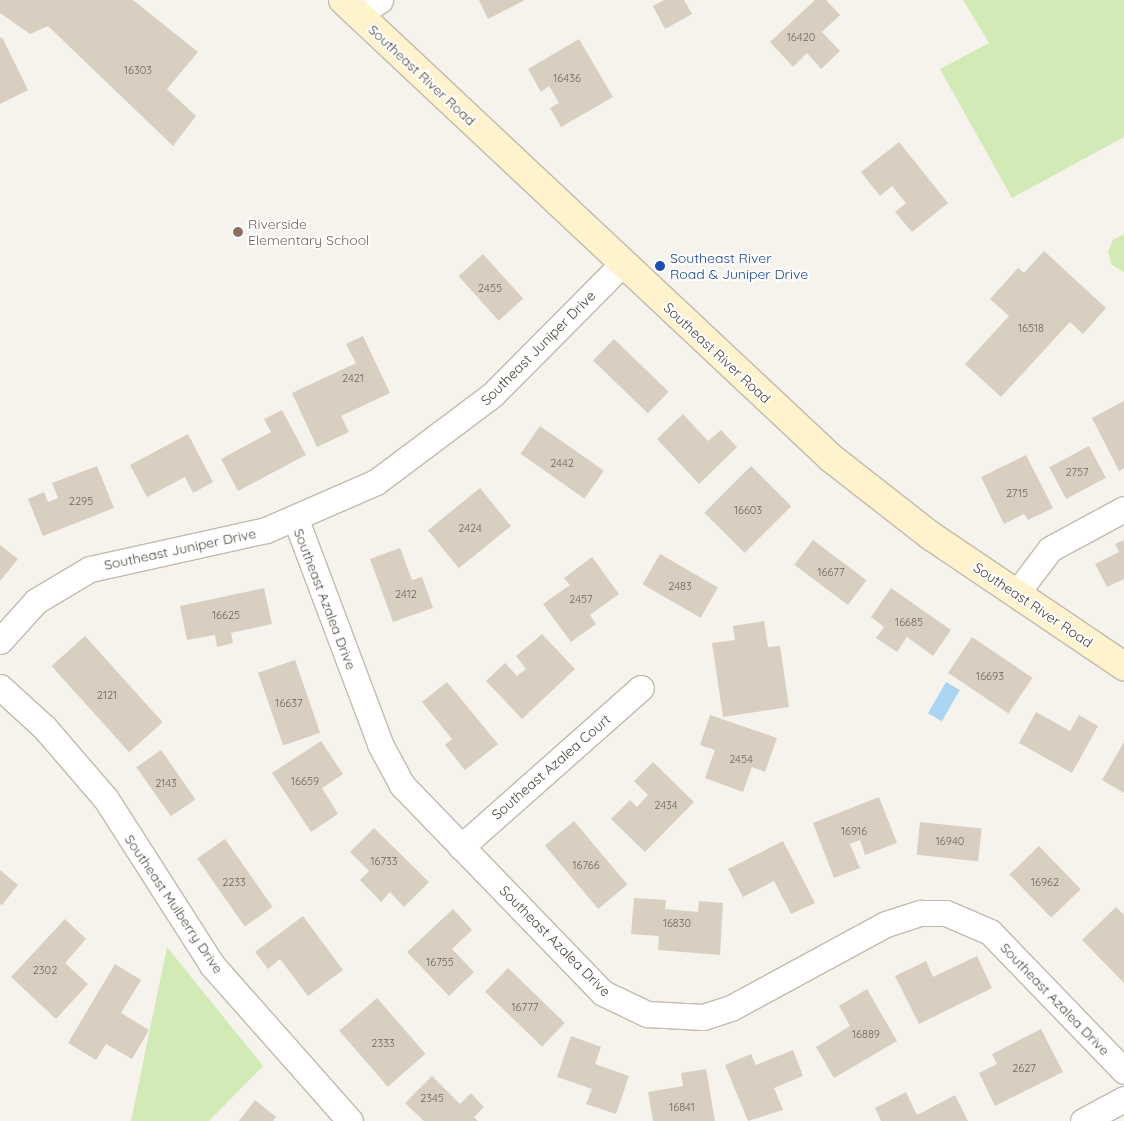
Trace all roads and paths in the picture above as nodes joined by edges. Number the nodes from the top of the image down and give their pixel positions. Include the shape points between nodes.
1 (360, 5) edge
2 (622, 264) junction
3 (1124, 510) edge
4 (296, 520) junction
5 (1016, 594) junction
6 (0, 641) edge
7 (1124, 666) edge
8 (0, 688) edge
9 (641, 688) dead end
10 (461, 847) junction
11 (1124, 1070) edge
12 (1124, 1099) edge
13 (350, 1121) edge
14 (1083, 1121) edge

1 - 2 street, Southeast River Road
2 - 4 street, Southeast Juniper Drive via 459,423 376,482
2 - 5 street, Southeast River Road via 831,458 931,536
3 - 5 street via 1050,549
4 - 6 street, Southeast Juniper Drive via 210,546 133,557 90,569 36,601
4 - 10 street, Southeast Azalea Drive via 380,744 402,785
5 - 7 street, Southeast River Road
8 - 13 street, Southeast Mulberry Drive via 44,727 106,800 212,965
9 - 10 street, Southeast Azalea Court
10 - 11 street, Southeast Azalea Drive via 603,993 647,1014 703,1017 731,1008 886,924 920,913 946,913 990,932
12 - 14 street

